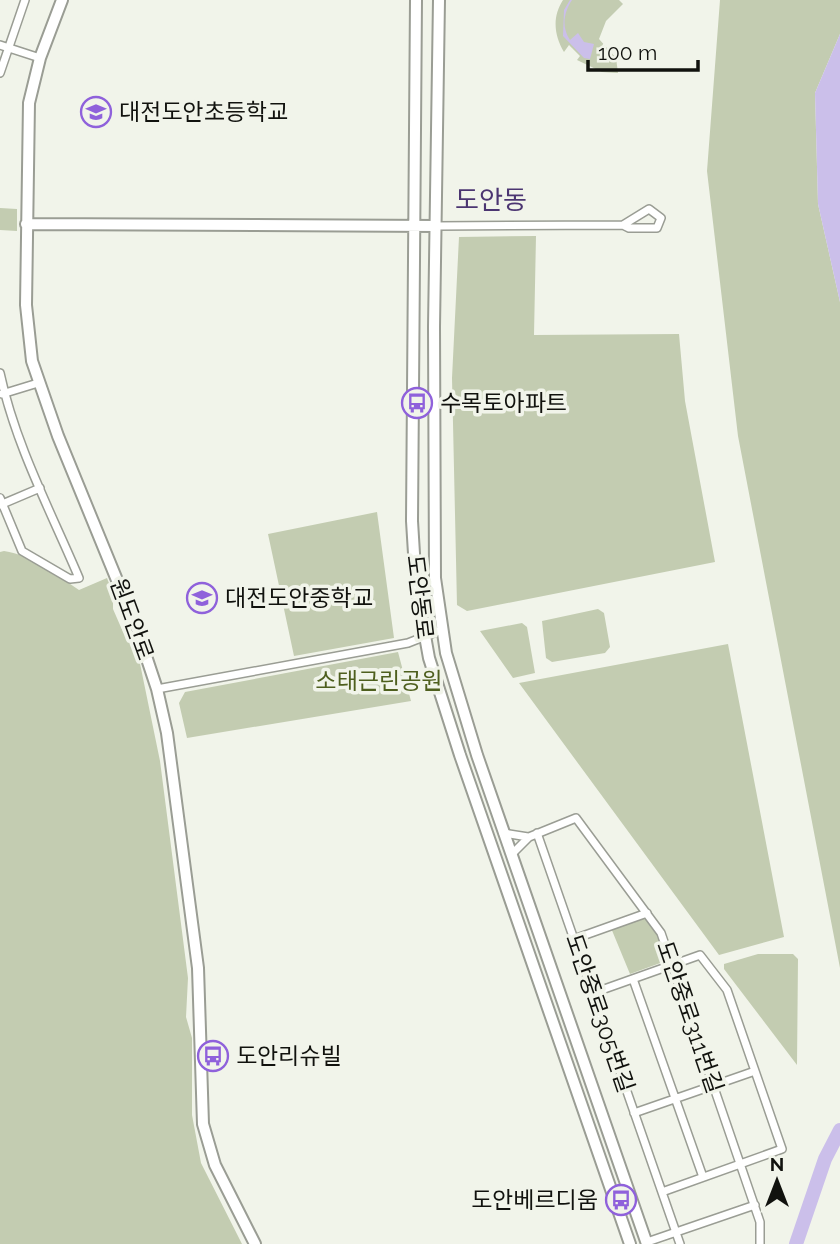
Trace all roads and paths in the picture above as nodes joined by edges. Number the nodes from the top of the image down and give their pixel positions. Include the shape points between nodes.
1 (25, 0) edge
2 (62, 0) edge
3 (415, 0) edge
4 (439, 0) edge
5 (4, 46) edge
6 (40, 58) junction
7 (0, 73) edge
8 (26, 224) junction
9 (623, 225) junction
10 (414, 226) junction
11 (436, 226) junction
12 (0, 373) edge
13 (38, 383) junction
14 (2, 393) edge
15 (40, 488) junction
16 (1, 502) edge
17 (441, 630) junction
18 (424, 638) junction
19 (157, 689) junction
20 (503, 833) junction
21 (537, 833) junction
22 (529, 837) junction
23 (511, 855) junction
24 (646, 913) junction
25 (574, 939) junction
26 (673, 965) junction
27 (633, 979) junction
28 (593, 993) junction
29 (755, 1071) junction
30 (714, 1085) junction
31 (675, 1098) junction
32 (634, 1113) junction
33 (741, 1164) junction
34 (703, 1177) junction
35 (662, 1192) junction
36 (755, 1205) junction
37 (676, 1232) junction
38 (645, 1243) edge
39 (255, 1244) edge
40 (630, 1244) edge
41 (680, 1244) edge
42 (760, 1244) edge

1 - 5 street
2 - 6 main road, 원도안로
3 - 10 main road, 도안동로
4 - 11 main road, 도안동로
5 - 6 street
5 - 7 street
6 - 8 main road, 원도안로 via 28,115
8 - 10 main road
8 - 13 main road, 원도안로 via 27,318
9 - 9 street via 657,228 660,218 646,210
9 - 11 street
10 - 11 main road
10 - 18 main road, 도안동로 via 412,521
11 - 17 main road, 도안동로 via 435,567
12 - 14 street
13 - 14 street
13 - 19 main road, 원도안로
14 - 15 street
15 - 16 street
15 - 16 street via 79,578 70,579 22,551
17 - 18 street
17 - 20 main road, 도안동로
18 - 19 street
18 - 40 main road, 도안동로 via 464,768
19 - 39 main road, 원도안로 via 198,968 203,1124 215,1165
20 - 22 street
20 - 23 main road, 도안동로
21 - 22 street, 도안중로311번길
21 - 24 street, 도안중로311번길 via 576,818
21 - 25 street, 도안중로305번길
22 - 23 street, 도안중로311번길
23 - 38 main road, 도안동로
24 - 25 street
24 - 26 street, 도안중로311번길 via 661,933
25 - 28 street, 도안중로305번길
26 - 27 street
26 - 29 street via 700,955 727,990
26 - 30 street, 도안중로311번길
27 - 28 street
27 - 31 street, 도안중로305번길
28 - 32 street, 도안중로305번길
29 - 30 street
29 - 33 street via 782,1149
30 - 31 street
30 - 33 street, 도안중로311번길
31 - 32 street
31 - 34 street, 도안중로305번길
32 - 35 street, 도안중로305번길
33 - 34 street
33 - 36 street, 도안중로311번길
34 - 35 street
35 - 37 street, 도안중로305번길
36 - 37 street
36 - 42 street, 도안중로311번길 via 762,1231
37 - 38 street
37 - 41 street, 도안중로305번길

